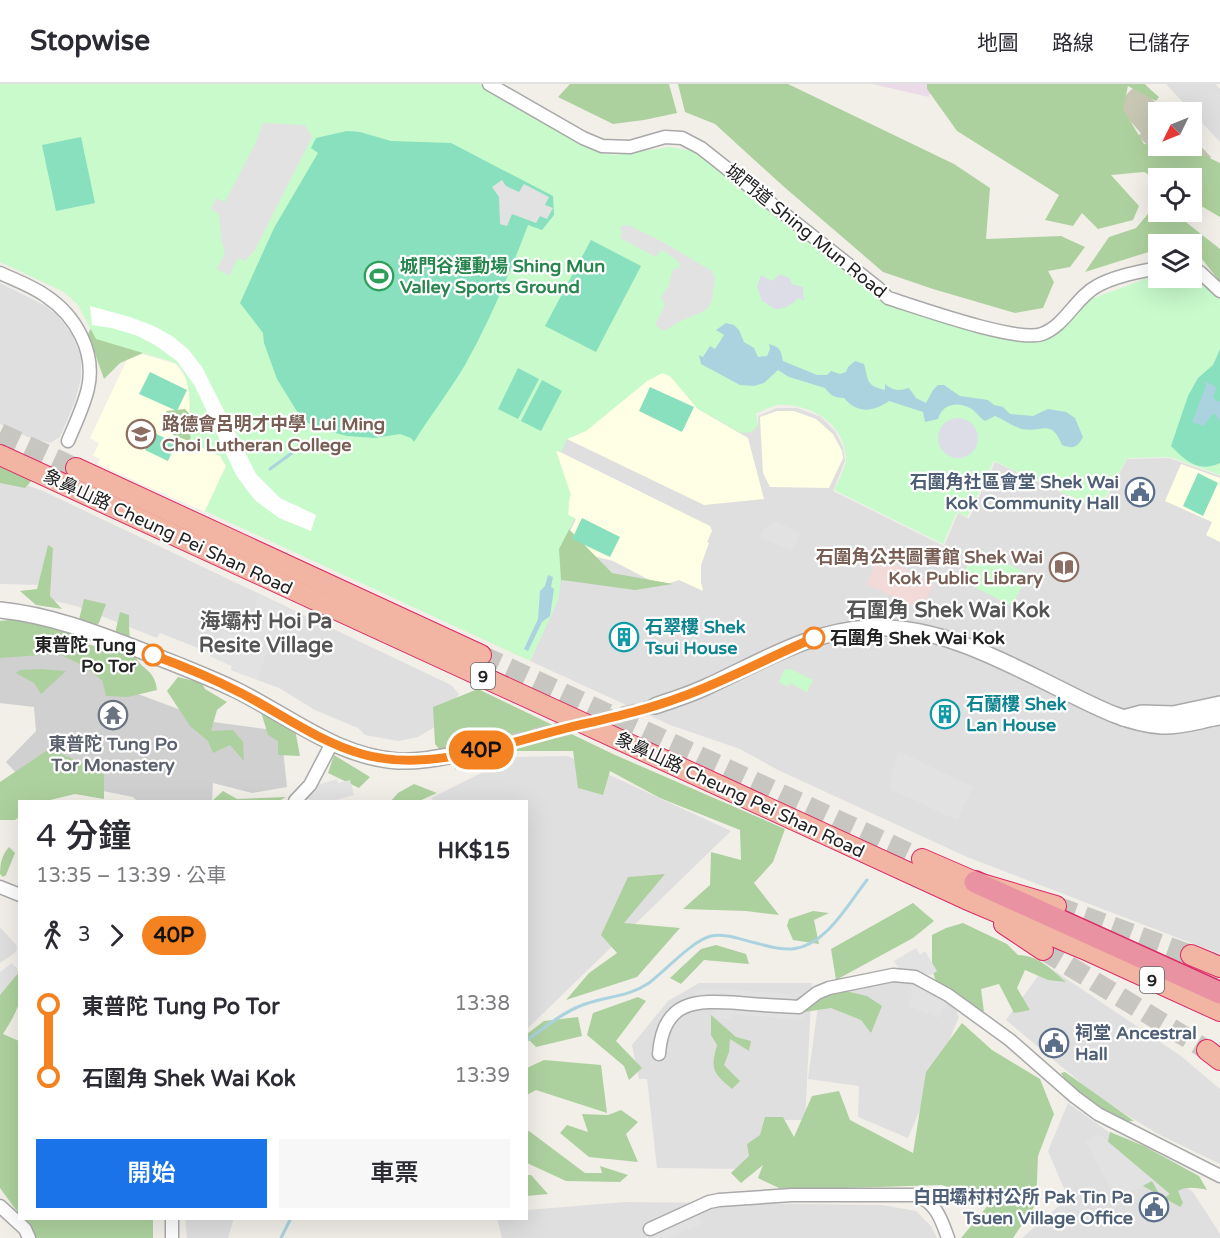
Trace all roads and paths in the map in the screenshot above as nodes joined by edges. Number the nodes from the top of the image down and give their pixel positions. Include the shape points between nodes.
1 (489, 84) edge
2 (1148, 271) edge
3 (0, 273) edge
4 (1202, 273) edge
5 (1220, 291) edge
6 (68, 441) dead end
7 (0, 455) edge
8 (76, 468) tunnel mouth
9 (0, 610) edge
10 (481, 655) tunnel mouth
11 (1220, 704) edge
12 (655, 706) tunnel mouth
13 (1220, 717) edge
14 (1123, 718) junction
15 (332, 743) junction
16 (466, 753) tunnel mouth
17 (297, 800) edge
18 (922, 859) tunnel mouth
19 (0, 887) edge
20 (971, 891) junction
21 (18, 894) edge
22 (1056, 906) tunnel mouth
23 (1043, 950) tunnel mouth
24 (1191, 955) tunnel mouth
25 (1220, 966) edge
26 (1220, 993) edge
27 (1220, 1011) edge
28 (659, 1054) dead end
29 (1220, 1176) edge
30 (0, 1206) edge
31 (172, 1220) edge
32 (650, 1228) dead end
33 (29, 1238) edge
34 (172, 1238) edge
35 (948, 1238) edge

1 - 2 street, 城門道 Shing Mun Road via 602,146 630,147 665,137 682,138 701,148 888,298 1005,333 1043,334 1096,286
3 - 6 street via 57,304 84,342 89,362 88,388
4 - 5 street
7 - 20 highway, 象鼻山路 Cheung Pei Shan Road / 9
8 - 10 highway, 象鼻山路 Cheung Pei Shan Road / 9
9 - 15 street via 77,627 188,668
11 - 14 street via 1173,714 1142,713
12 - 14 street via 705,688 814,638 842,630 872,628 912,630 954,641
13 - 14 street via 1162,726
15 - 16 street via 359,754 398,760
15 - 17 street via 310,785
18 - 20 highway, 象鼻山路 Cheung Pei Shan Road / 9
19 - 21 street
20 - 22 highway
20 - 23 highway
20 - 26 highway, 象鼻山路 Cheung Pei Shan Road / 9
20 - 27 highway, 象鼻山路 Cheung Pei Shan Road / 9 via 1084,949
24 - 25 highway
28 - 29 street via 660,1038 668,1021 690,1004 708,1001 799,1007 830,988 893,975 909,976 948,995 1011,1040 1098,1114
30 - 33 street via 25,1229
31 - 34 street
32 - 35 street via 718,1200 792,1195 913,1195 935,1208

